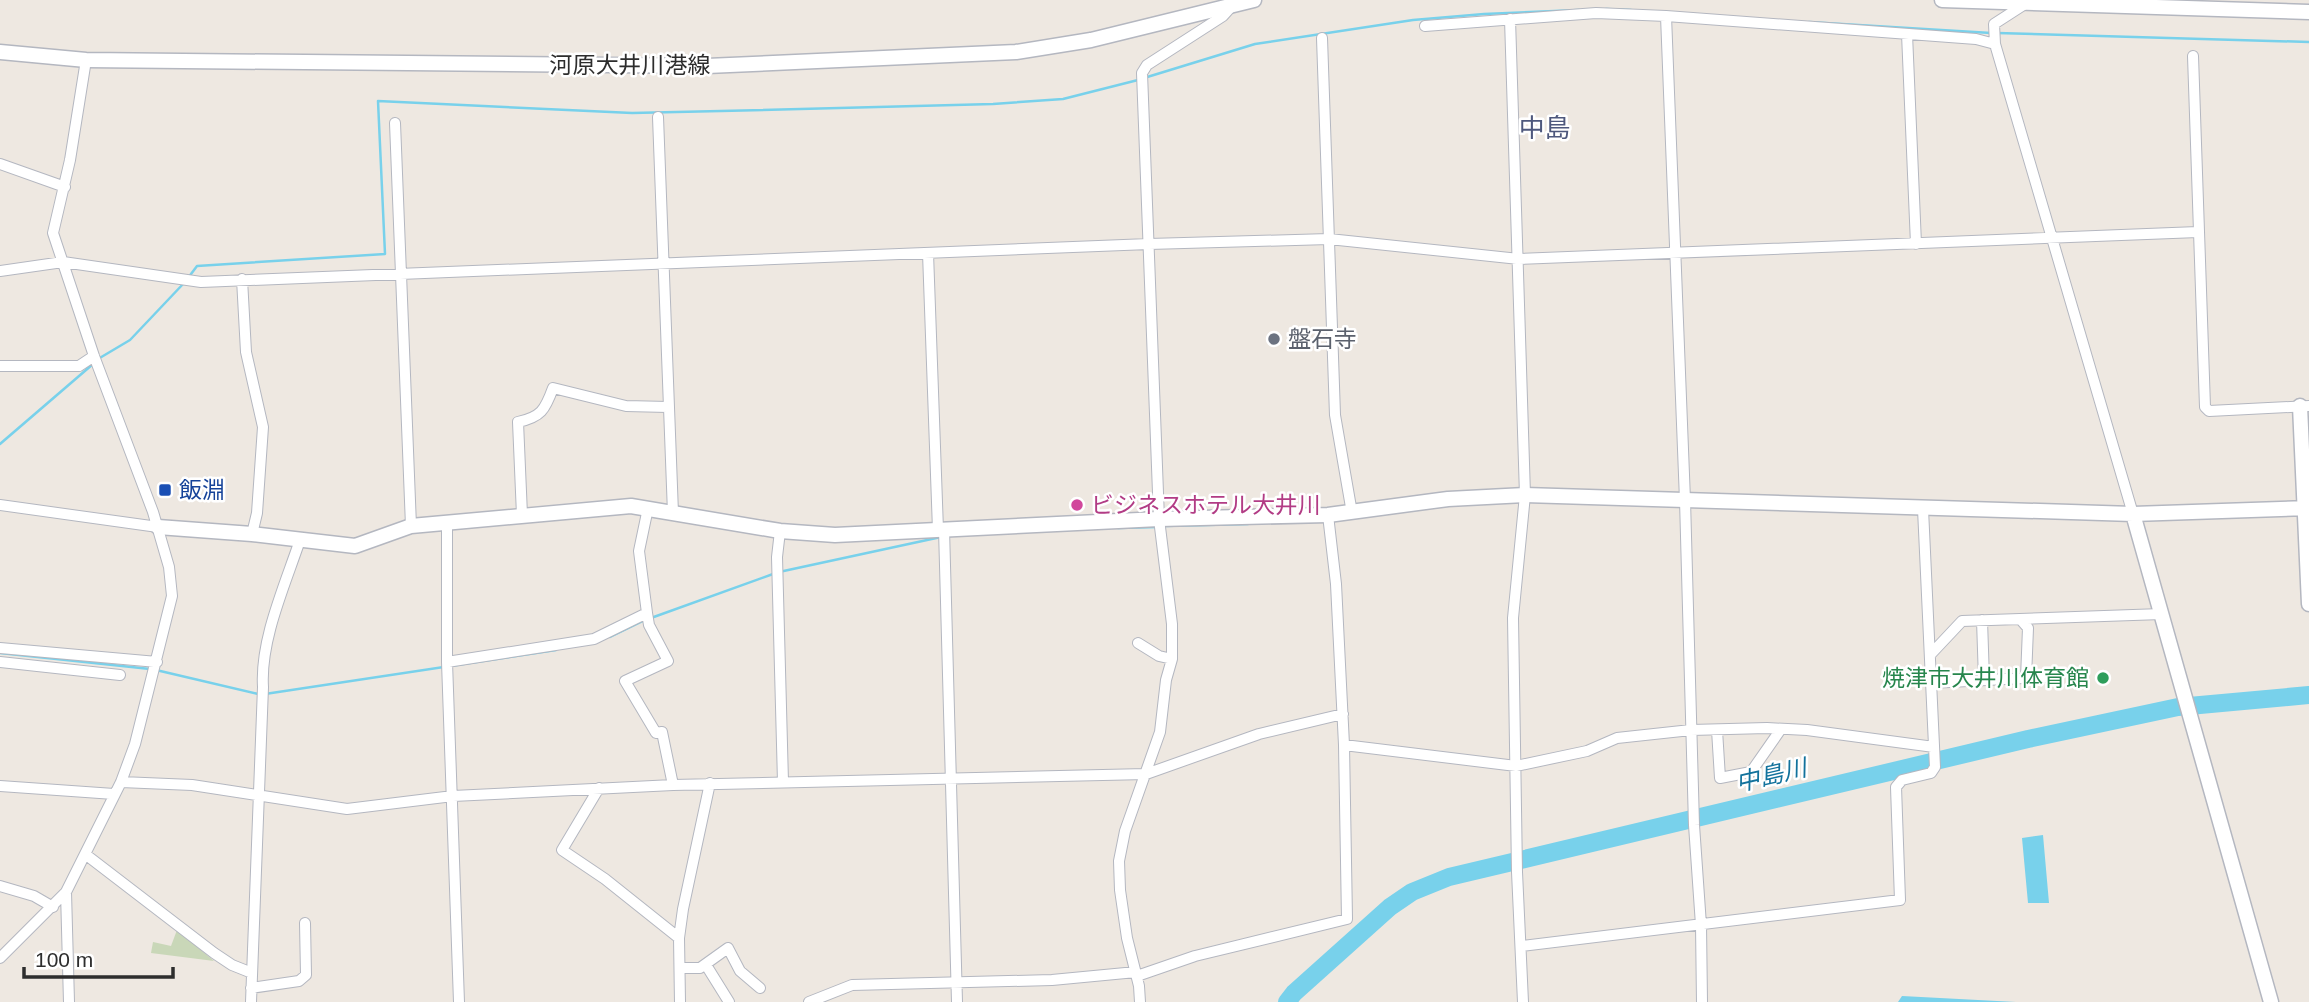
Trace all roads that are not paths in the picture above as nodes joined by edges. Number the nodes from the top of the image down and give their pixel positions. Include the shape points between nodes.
1 (1254, 0) edge
2 (1942, 0) edge
3 (2025, 4) junction
4 (1233, 5) junction
5 (2309, 12) edge
6 (1666, 16) junction
7 (1510, 19) junction
8 (1425, 26) dead end
9 (1908, 34) junction
10 (1321, 38) dead end
11 (1995, 42) junction
12 (0, 52) edge
13 (2193, 56) dead end
14 (86, 60) junction
15 (658, 117) dead end
16 (395, 123) dead end
17 (0, 164) edge
18 (65, 187) junction
19 (2198, 232) junction
20 (1329, 239) junction
21 (2053, 239) junction
22 (1149, 244) junction
23 (1916, 244) junction
24 (928, 253) junction
25 (1675, 253) junction
26 (1519, 259) junction
27 (63, 262) junction
28 (663, 263) junction
29 (0, 271) edge
30 (401, 273) junction
31 (242, 279) junction
32 (96, 361) junction
33 (0, 366) edge
34 (2304, 406) edge
35 (668, 407) junction
36 (1525, 495) junction
37 (1685, 500) junction
38 (0, 505) edge
39 (648, 508) junction
40 (2307, 508) edge
41 (1923, 509) junction
42 (673, 513) junction
43 (1352, 513) junction
44 (2133, 514) junction
45 (522, 515) junction
46 (1328, 515) junction
47 (447, 521) junction
48 (1160, 524) junction
49 (411, 526) junction
50 (158, 527) junction
51 (780, 531) junction
52 (943, 533) junction
53 (253, 534) junction
54 (300, 540) junction
55 (2309, 604) edge
56 (2162, 614) junction
57 (648, 617) junction
58 (2020, 619) junction
59 (1982, 620) junction
60 (1138, 643) dead end
61 (0, 648) edge
62 (1930, 655) junction
63 (1172, 659) junction
64 (0, 662) edge
65 (157, 663) junction
66 (448, 666) junction
67 (120, 675) dead end
68 (2045, 677) dead end
69 (2026, 678) junction
70 (1984, 680) junction
71 (1931, 682) junction
72 (1343, 714) junction
73 (1781, 729) junction
74 (1691, 730) junction
75 (1717, 730) junction
76 (1344, 745) junction
77 (1934, 748) junction
78 (1516, 766) junction
79 (1146, 774) junction
80 (951, 778) junction
81 (121, 782) junction
82 (783, 782) junction
83 (710, 783) junction
84 (673, 785) junction
85 (0, 786) edge
86 (599, 788) junction
87 (114, 794) junction
88 (259, 795) junction
89 (453, 796) junction
90 (85, 854) junction
91 (0, 886) edge
92 (66, 892) junction
93 (53, 907) junction
94 (306, 923) dead end
95 (1700, 925) junction
96 (679, 938) junction
97 (1522, 946) junction
98 (0, 958) edge
99 (706, 965) junction
100 (680, 968) junction
101 (252, 972) junction
102 (1136, 974) junction
103 (956, 984) junction
104 (251, 988) junction
105 (760, 988) dead end
106 (69, 1002) edge
107 (251, 1002) edge
108 (459, 1002) edge
109 (680, 1002) edge
110 (729, 1002) edge
111 (809, 1002) edge
112 (957, 1002) edge
113 (1140, 1002) edge
114 (1523, 1002) edge
115 (1702, 1002) edge
116 (2271, 1002) edge

1 - 4 street, 河原大井川港線
2 - 3 street
3 - 5 street
3 - 11 street via 1994,24
4 - 14 street, 河原大井川港線 via 1091,40 1002,53 707,66
4 - 22 street via 1147,65 1142,79
6 - 7 street via 1596,13
6 - 9 street
6 - 25 street
7 - 8 street
7 - 26 street
9 - 11 street
9 - 23 street
10 - 20 street
11 - 21 street
12 - 14 street, 河原大井川港線
13 - 19 street
14 - 18 street
15 - 28 street
16 - 30 street
17 - 18 street
18 - 27 street via 52,233
19 - 21 street
19 - 34 street via 2205,407 2209,411
20 - 22 street
20 - 26 street
20 - 43 street via 1335,415
21 - 23 street
21 - 44 street
22 - 24 street
22 - 48 street
23 - 25 street
24 - 28 street
24 - 52 street
25 - 26 street
25 - 37 street
26 - 36 street
27 - 29 street
27 - 31 street via 197,281
27 - 32 street
28 - 30 street
28 - 35 street
30 - 31 street
30 - 49 street
31 - 53 street via 246,352 263,428
32 - 33 street via 79,366
32 - 50 street
34 - 40 street
35 - 42 street
35 - 45 street via 626,406 552,388 547,406 534,418 518,422
36 - 37 street
36 - 43 street via 1448,499
36 - 78 street via 1513,618
37 - 41 street
37 - 74 street
38 - 50 street
39 - 42 street
39 - 45 street
39 - 57 street via 639,551
40 - 44 street
40 - 55 street
41 - 44 street
41 - 62 street
42 - 51 street
43 - 46 street
44 - 56 street
45 - 47 street
46 - 48 street
46 - 72 street
47 - 49 street
47 - 66 street
48 - 52 street
48 - 63 street
49 - 54 street via 355,546
50 - 53 street
50 - 65 street via 172,596
51 - 52 street
51 - 82 street
52 - 80 street
53 - 54 street
54 - 88 street via 262,666
56 - 58 street
56 - 116 street
57 - 66 street via 594,639
57 - 84 street via 668,661 625,681 656,733 662,732
58 - 59 street
58 - 69 street via 2028,628
59 - 62 street via 1962,621
59 - 70 street
60 - 63 street
61 - 65 street
62 - 71 street
63 - 79 street via 1160,732
64 - 67 street
65 - 81 street
66 - 89 street
68 - 69 street
69 - 70 street
70 - 71 street
71 - 77 street
72 - 76 street
72 - 79 street via 1259,734
73 - 75 street
73 - 75 street via 1751,772 1720,778
73 - 77 street
74 - 75 street
74 - 78 street via 1617,738 1587,751
74 - 95 street
76 - 78 street
76 - 102 street via 1347,919
77 - 95 street via 1931,773 1902,780 1896,787 1900,900
78 - 97 street
79 - 80 street
79 - 102 street via 1119,861 1127,939
80 - 82 street
80 - 103 street
81 - 87 street
81 - 88 street via 191,785
82 - 83 street
83 - 84 street
83 - 96 street
84 - 86 street
85 - 87 street
86 - 89 street
86 - 96 street via 562,850
87 - 90 street
88 - 89 street via 347,809
88 - 101 street
89 - 108 street
90 - 92 street
90 - 101 street via 214,953
91 - 93 street
92 - 93 street
92 - 106 street
93 - 98 street
94 - 104 street via 306,975 299,981
95 - 97 street
95 - 115 street
96 - 100 street
97 - 114 street
99 - 100 street
99 - 105 street via 728,948 740,971
99 - 110 street
100 - 109 street
101 - 104 street
102 - 103 street
102 - 113 street
103 - 111 street via 852,985
103 - 112 street
104 - 107 street

